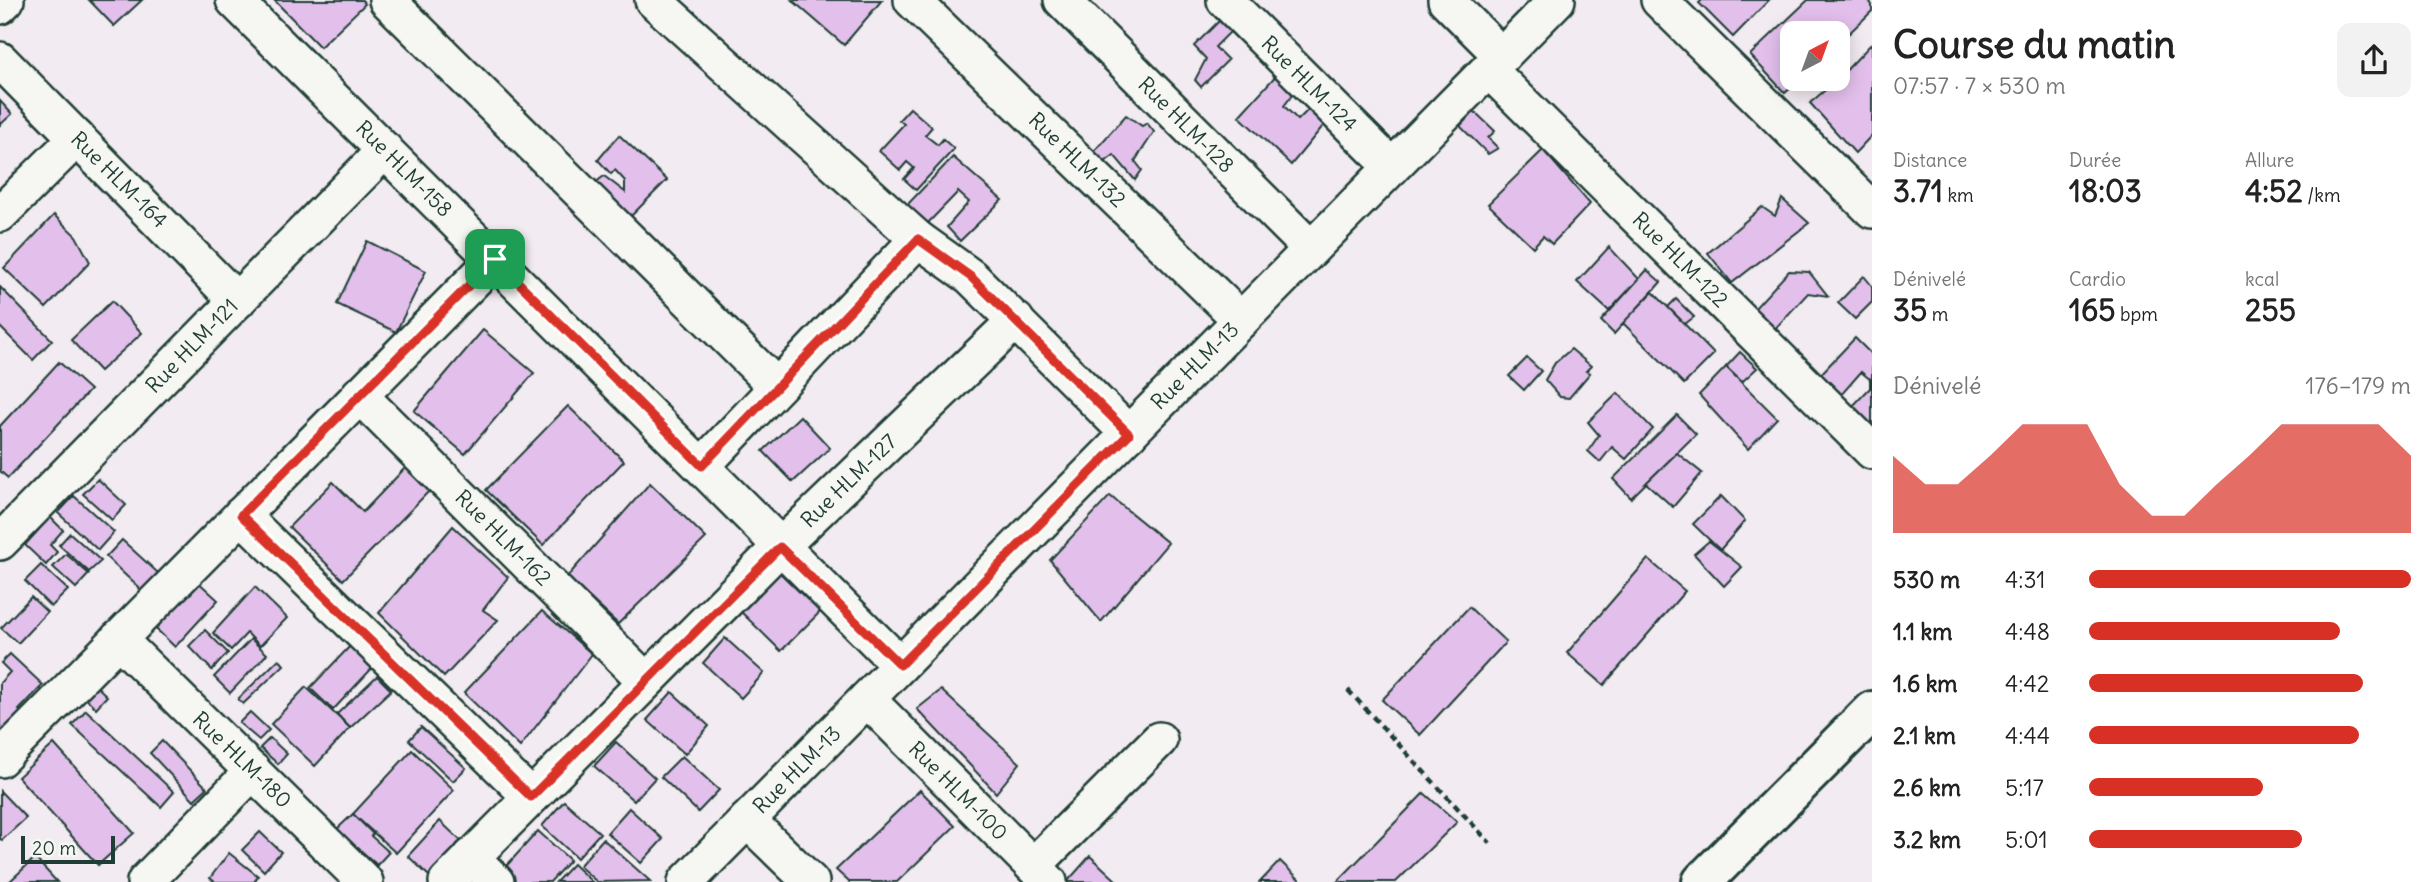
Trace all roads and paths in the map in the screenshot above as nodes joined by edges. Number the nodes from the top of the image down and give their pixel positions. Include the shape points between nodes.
1 (6, 0) edge
2 (234, 0) edge
3 (387, 0) edge
4 (653, 0) edge
5 (912, 0) edge
6 (1062, 0) edge
7 (1225, 0) edge
8 (1446, 0) edge
9 (1558, 0) edge
10 (1659, 0) edge
11 (0, 6) edge
12 (0, 60) edge
13 (1496, 63) junction
14 (77, 138) junction
15 (385, 150) junction
16 (1392, 167) junction
17 (1872, 210) edge
18 (0, 214) edge
19 (918, 239) junction
20 (1311, 249) junction
21 (495, 259) junction
22 (237, 300) junction
23 (1016, 320) junction
24 (1241, 320) junction
25 (777, 387) junction
26 (359, 395) junction
27 (1129, 434) junction
28 (1872, 451) edge
29 (702, 466) junction
30 (241, 515) junction
31 (0, 542) edge
32 (780, 547) junction
33 (118, 639) junction
34 (900, 665) junction
35 (646, 681) junction
36 (1348, 690) dead end
37 (867, 699) junction
38 (1872, 710) edge
39 (1159, 740) dead end
40 (0, 759) edge
41 (253, 771) junction
42 (531, 797) junction
43 (747, 820) junction
44 (1490, 843) dead end
45 (471, 857) junction
46 (1041, 874) edge
47 (145, 882) edge
48 (365, 882) edge
49 (447, 882) edge
50 (496, 882) edge
51 (685, 882) edge
52 (811, 882) edge
53 (1702, 882) edge

1 - 11 street
2 - 15 street, Rue HLM-158
3 - 25 street
4 - 19 street
5 - 24 street, Rue HLM-132
6 - 20 street, Rue HLM-128
7 - 16 street, Rue HLM-124
8 - 13 street, Rue HLM-122
9 - 13 street, Rue HLM-13
10 - 17 street
12 - 14 street, Rue HLM-164
13 - 16 street, Rue HLM-13
13 - 28 street, Rue HLM-122
14 - 18 street
14 - 22 street, Rue HLM-164
15 - 21 street, Rue HLM-158
15 - 22 street, Rue HLM-121
16 - 20 street, Rue HLM-13
19 - 23 street via 971,277
19 - 25 street
20 - 24 street, Rue HLM-13
21 - 26 street
21 - 29 street, Rue HLM-158
22 - 31 street, Rue HLM-121
23 - 27 street
23 - 32 street, Rue HLM-127
24 - 27 street, Rue HLM-13
25 - 29 street
26 - 30 street
26 - 35 street, Rue HLM-162
27 - 34 street, Rue HLM-13
29 - 32 street, Rue HLM-158
30 - 33 street
30 - 42 street
32 - 34 street, Rue HLM-158
32 - 35 street, Rue HLM-127
33 - 40 street
33 - 41 street, Rue HLM-180
34 - 37 street, Rue HLM-13
35 - 42 street, Rue HLM-127
36 - 44 path
37 - 43 street, Rue HLM-13
37 - 46 street, Rue HLM-100
38 - 53 street
39 - 46 street
41 - 47 street
41 - 48 street, Rue HLM-180
42 - 45 street, Rue HLM-127
43 - 51 street, Rue HLM-13
43 - 52 street
45 - 49 street, Rue HLM-127
45 - 50 street

